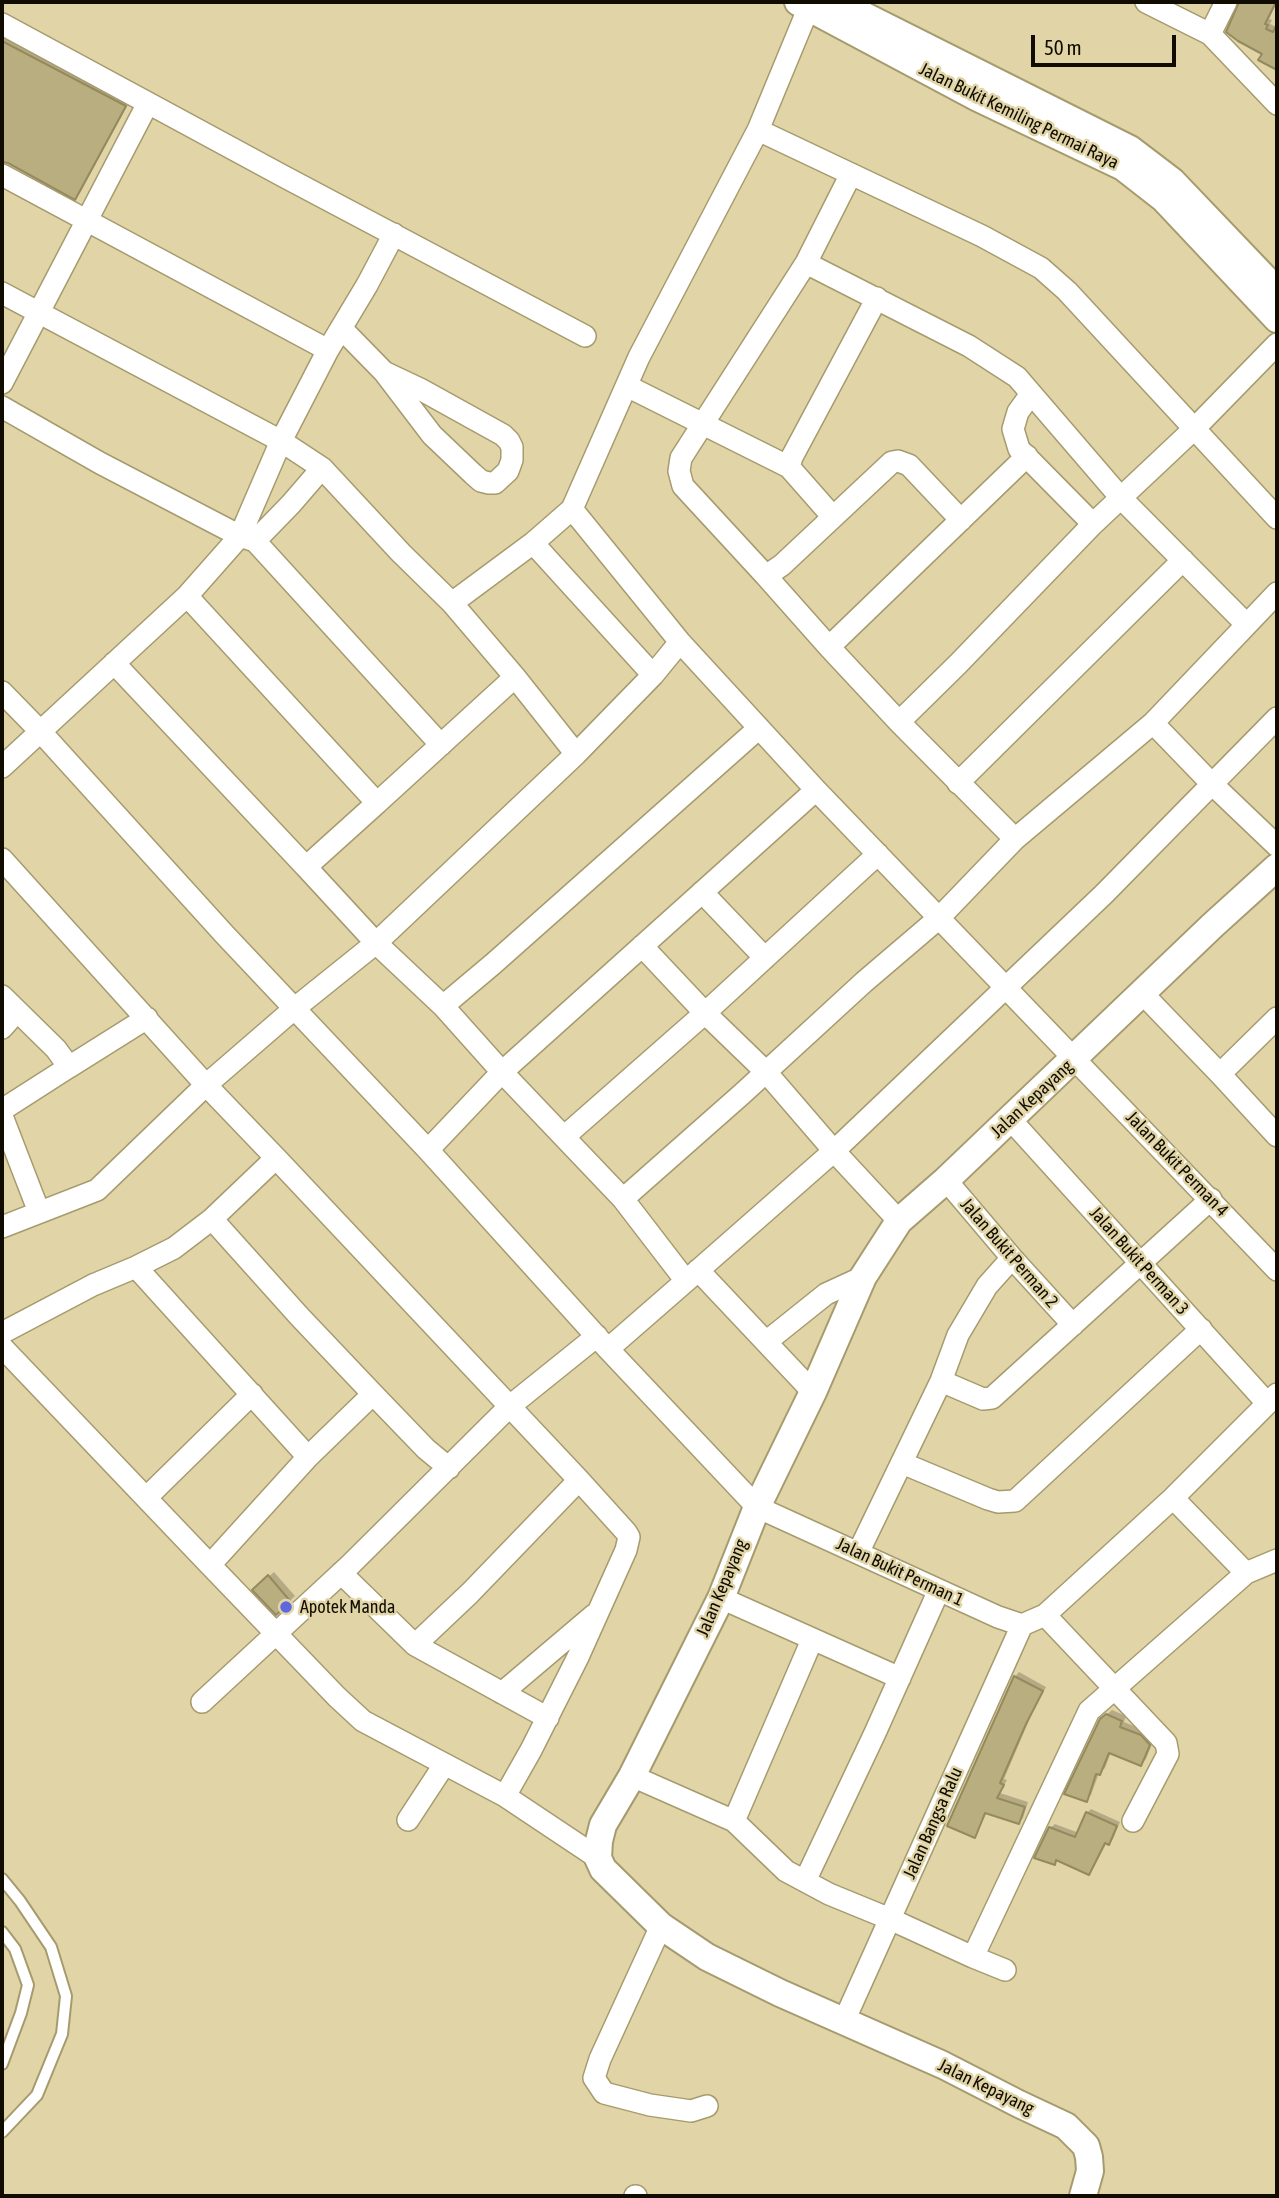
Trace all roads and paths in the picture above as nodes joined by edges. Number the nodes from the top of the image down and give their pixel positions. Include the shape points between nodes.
1 (837, 2) edge
2 (1146, 2) edge
3 (1226, 2) edge
4 (806, 4) edge
5 (2, 24) edge
6 (1210, 34) junction
7 (148, 103) junction
8 (1277, 104) edge
9 (758, 130) junction
10 (851, 174) junction
11 (2, 175) edge
12 (86, 220) junction
13 (394, 234) junction
14 (806, 263) junction
15 (1277, 291) edge
16 (2, 293) edge
17 (877, 298) junction
18 (39, 313) junction
19 (1277, 319) edge
20 (341, 328) junction
21 (585, 336) dead end
22 (1277, 344) edge
23 (328, 350) junction
24 (384, 372) junction
25 (2, 383) edge
26 (627, 386) junction
27 (1031, 394) junction
28 (2, 407) edge
29 (703, 423) junction
30 (1195, 428) junction
31 (281, 441) junction
32 (1027, 456) junction
33 (789, 467) junction
34 (322, 468) junction
35 (1121, 498) junction
36 (572, 509) junction
37 (833, 517) junction
38 (1277, 517) edge
39 (961, 520) junction
40 (1093, 524) junction
41 (247, 538) junction
42 (533, 543) junction
43 (1183, 560) junction
44 (766, 576) junction
45 (1277, 593) edge
46 (187, 596) junction
47 (452, 603) junction
48 (1246, 624) junction
49 (680, 642) junction
50 (829, 647) junction
51 (114, 663) junction
52 (653, 675) junction
53 (515, 677) junction
54 (2, 692) edge
55 (1277, 718) edge
56 (899, 722) junction
57 (1153, 723) junction
58 (759, 728) junction
59 (40, 731) junction
60 (442, 744) junction
61 (576, 754) junction
62 (2, 767) edge
63 (958, 783) junction
64 (1211, 783) junction
65 (816, 790) junction
66 (377, 803) junction
67 (1015, 839) junction
68 (1277, 846) edge
69 (877, 854) junction
70 (2, 859) edge
71 (306, 867) junction
72 (1277, 867) edge
73 (702, 892) junction
74 (939, 918) junction
75 (376, 943) junction
76 (642, 946) junction
77 (765, 958) junction
78 (1005, 988) junction
79 (1142, 993) junction
80 (9, 1004) edge
81 (443, 1006) junction
82 (295, 1008) junction
83 (705, 1013) junction
84 (147, 1018) junction
85 (1277, 1018) edge
86 (2, 1028) edge
87 (1075, 1059) junction
88 (69, 1067) junction
89 (502, 1072) junction
90 (766, 1072) junction
91 (1220, 1074) junction
92 (206, 1085) junction
93 (2, 1110) edge
94 (2, 1116) edge
95 (1010, 1119) junction
96 (565, 1136) junction
97 (1277, 1136) edge
98 (428, 1150) junction
99 (834, 1151) junction
100 (276, 1158) junction
101 (946, 1180) junction
102 (623, 1199) junction
103 (1211, 1199) junction
104 (39, 1212) junction
105 (212, 1219) junction
106 (899, 1221) junction
107 (2, 1227) edge
108 (1012, 1258) junction
109 (1142, 1263) junction
110 (1275, 1264) edge
111 (135, 1267) junction
112 (692, 1276) junction
113 (863, 1277) junction
114 (1073, 1325) junction
115 (1201, 1329) junction
116 (2, 1333) edge
117 (766, 1342) junction
118 (603, 1343) junction
119 (2, 1347) edge
120 (941, 1381) junction
121 (813, 1392) junction
122 (252, 1394) junction
123 (373, 1394) junction
124 (1272, 1398) edge
125 (510, 1406) junction
126 (308, 1457) junction
127 (902, 1463) junction
128 (449, 1468) junction
129 (579, 1480) junction
130 (146, 1498) junction
131 (1173, 1498) junction
132 (757, 1507) junction
133 (858, 1553) junction
134 (1277, 1560) edge
135 (209, 1565) junction
136 (341, 1573) junction
137 (1246, 1573) junction
138 (939, 1590) junction
139 (721, 1598) junction
140 (598, 1611) junction
141 (1045, 1615) junction
142 (1021, 1625) junction
143 (276, 1634) junction
144 (812, 1640) junction
145 (415, 1646) junction
146 (900, 1678) junction
147 (1114, 1687) junction
148 (502, 1693) junction
149 (202, 1702) dead end
150 (548, 1718) junction
151 (444, 1765) junction
152 (632, 1776) junction
153 (505, 1796) junction
154 (408, 1819) dead end
155 (734, 1821) junction
156 (1133, 1821) dead end
157 (598, 1857) junction
158 (2, 1879) edge
159 (805, 1881) junction
160 (890, 1919) junction
161 (662, 1926) junction
162 (2, 1931) edge
163 (973, 1957) junction
164 (1005, 1970) dead end
165 (844, 2021) junction
166 (2, 2064) edge
167 (708, 2106) dead end
168 (2, 2132) edge
169 (1083, 2196) edge

1 - 15 street, Jalan Bukit Kemiling Permai Raya via 1130,149 1172,181
2 - 6 street
3 - 6 street
4 - 9 street
4 - 19 street, Jalan Bukit Kemiling Permai Raya via 978,99 1123,167 1164,200
5 - 7 street
6 - 8 street
7 - 12 street
7 - 13 street
9 - 10 street
9 - 26 street
10 - 14 street
10 - 30 street via 1041,268
11 - 12 street
12 - 18 street
12 - 23 street
13 - 20 street
13 - 21 street
14 - 17 street
14 - 29 street
16 - 18 street
17 - 27 street via 969,346 1017,377
17 - 33 street
18 - 25 street
18 - 31 street
20 - 23 street
20 - 24 street
22 - 30 street
23 - 31 street
24 - 24 street via 432,435 481,481 495,483 508,471 512,447 503,435
26 - 29 street
26 - 36 street
27 - 32 street via 1013,429 1019,449
27 - 35 street
28 - 41 street
29 - 33 street
29 - 44 street via 681,458 683,486
30 - 35 street
30 - 38 street
31 - 34 street
31 - 41 street
32 - 39 street
32 - 40 street
33 - 37 street
34 - 41 street via 291,504
34 - 47 street
35 - 40 street
35 - 43 street
36 - 42 street
36 - 49 street, Jalan Bukit Perman 4
37 - 39 street via 898,461 909,465
37 - 44 street
39 - 50 street
40 - 56 street
41 - 46 street
41 - 60 street
42 - 47 street
42 - 52 street
43 - 48 street
43 - 63 street
44 - 50 street
45 - 48 street
46 - 51 street
46 - 66 street
47 - 53 street
48 - 57 street
49 - 52 street
49 - 58 street, Jalan Bukit Perman 4
50 - 56 street
51 - 59 street
51 - 71 street
52 - 61 street
53 - 60 street
53 - 61 street
54 - 59 street
55 - 64 street
56 - 63 street
57 - 64 street
57 - 67 street
58 - 65 street, Jalan Bukit Perman 4
58 - 81 street
59 - 62 street
59 - 82 street
60 - 66 street
61 - 75 street
63 - 67 street
64 - 68 street
64 - 78 street
65 - 69 street, Jalan Bukit Perman 4
65 - 73 street
66 - 71 street
67 - 74 street
69 - 74 street, Jalan Bukit Perman 4
69 - 77 street
70 - 84 street
71 - 75 street
72 - 79 street, Jalan Kepayang
73 - 76 street
73 - 77 street
74 - 78 street, Jalan Bukit Perman 4
74 - 90 street
75 - 81 street
75 - 82 street
76 - 83 street
76 - 89 street
77 - 83 street
78 - 87 street, Jalan Bukit Perman 4
78 - 99 street
79 - 87 street, Jalan Kepayang
79 - 91 street
80 - 86 street
80 - 88 street
81 - 89 street
82 - 92 street
82 - 98 street
83 - 90 street
83 - 96 street
84 - 88 street
84 - 92 street
85 - 91 street
87 - 95 street, Jalan Kepayang
87 - 103 street, Jalan Bukit Perman 4
88 - 93 street
89 - 96 street
89 - 98 street
90 - 99 street
90 - 102 street
91 - 97 street
92 - 100 street
92 - 104 street via 97,1190
94 - 104 street
95 - 101 street, Jalan Kepayang
95 - 109 street, Jalan Bukit Perman 3
96 - 102 street
98 - 118 street
99 - 106 street
99 - 112 street
100 - 105 street
100 - 125 street
101 - 106 street, Jalan Kepayang
101 - 108 street, Jalan Bukit Perman 2
102 - 112 street
103 - 109 street
103 - 110 street, Jalan Bukit Perman 4
104 - 107 street
105 - 111 street via 174,1248
105 - 123 street
106 - 113 street, Jalan Kepayang
108 - 114 street, Jalan Bukit Perman 2
108 - 120 street via 987,1286 958,1335
109 - 114 street
109 - 115 street, Jalan Bukit Perman 3
111 - 116 street
111 - 122 street
112 - 117 street
112 - 118 street
113 - 117 street via 826,1294
113 - 121 street, Jalan Kepayang
114 - 120 street via 992,1398 982,1399
115 - 124 street, Jalan Bukit Perman 3
115 - 127 street via 1015,1502 988,1499
117 - 121 street
118 - 125 street
118 - 132 street
119 - 130 street
120 - 127 street
121 - 132 street, Jalan Kepayang
122 - 126 street
122 - 130 street
123 - 126 street
123 - 128 street
124 - 131 street
125 - 128 street
125 - 129 street
126 - 135 street
127 - 133 street
128 - 136 street
129 - 140 street via 629,1537
129 - 145 street
130 - 135 street
131 - 137 street
131 - 141 street
132 - 133 street, Jalan Bukit Perman 1
132 - 139 street, Jalan Kepayang
133 - 138 street, Jalan Bukit Perman 1
134 - 137 street
135 - 143 street
136 - 143 street
136 - 145 street
137 - 147 street
138 - 142 street, Jalan Bukit Perman 1
138 - 146 street
139 - 144 street
139 - 152 street, Jalan Kepayang
140 - 148 street
140 - 150 street
141 - 142 street
141 - 147 street
142 - 160 street, Jalan Bangsa Ralu
143 - 149 street
143 - 151 street via 363,1721
144 - 146 street
144 - 155 street
145 - 148 street
146 - 159 street
147 - 156 street via 1166,1743 1168,1754
147 - 163 street via 1089,1711
148 - 150 street
150 - 153 street
151 - 153 street
151 - 154 street
152 - 155 street
152 - 157 street, Jalan Kepayang via 603,1825
153 - 157 street
155 - 159 street via 786,1871
157 - 161 street, Jalan Kepayang via 603,1869
158 - 168 lane via 51,1947 66,1996 62,2034 37,2095
159 - 160 street
160 - 163 street
160 - 165 street, Jalan Bangsa Ralu
161 - 165 street, Jalan Kepayang via 707,1957
161 - 167 street via 594,2078 604,2093 650,2105 691,2111
162 - 166 lane via 15,1949 28,1985
163 - 164 street
165 - 169 street, Jalan Kepayang via 1066,2126 1086,2146 1089,2157

